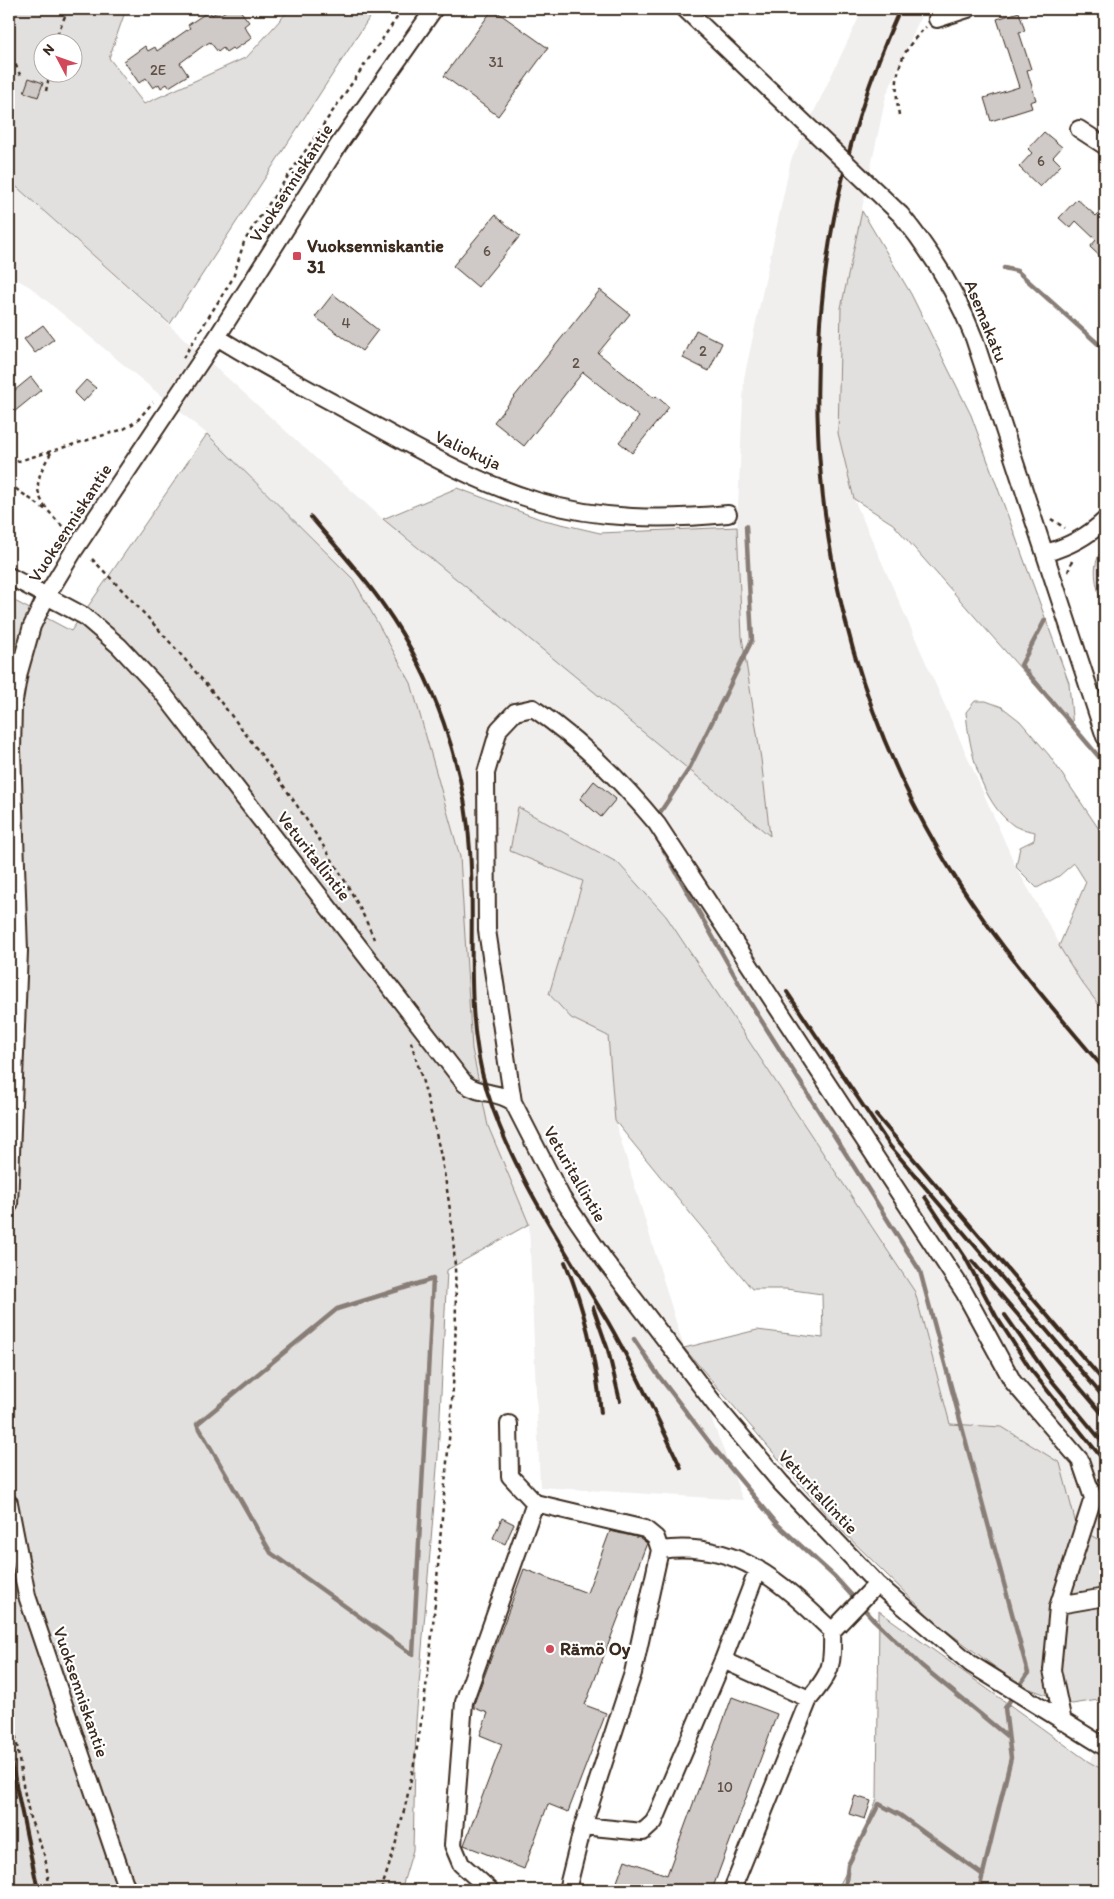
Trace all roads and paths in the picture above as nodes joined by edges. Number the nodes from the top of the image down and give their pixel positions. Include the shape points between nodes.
1 (68, 9) edge
2 (403, 9) edge
3 (434, 9) edge
4 (684, 9) edge
5 (968, 9) edge
6 (937, 19) joint
7 (58, 32) edge
8 (9, 50) edge
9 (21, 77) dead end
10 (48, 82) edge
11 (46, 91) dead end
12 (899, 115) dead end
13 (1079, 129) dead end
14 (1105, 146) edge
15 (217, 337) junction
16 (182, 360) dead end
17 (152, 404) dead end
18 (52, 452) junction
19 (9, 464) edge
20 (9, 484) edge
21 (48, 512) junction
22 (728, 514) dead end
23 (1105, 520) edge
24 (63, 527) dead end
25 (1046, 553) junction
26 (92, 559) dead end
27 (9, 576) edge
28 (47, 595) junction
29 (1105, 737) edge
30 (377, 945) dead end
31 (408, 1032) dead end
32 (513, 1102) junction
33 (9, 1204) edge
34 (509, 1424) dead end
35 (1088, 1482) junction
36 (1105, 1491) edge
37 (9, 1503) edge
38 (535, 1503) junction
39 (660, 1550) junction
40 (758, 1569) junction
41 (877, 1584) junction
42 (1105, 1597) edge
43 (1058, 1605) junction
44 (832, 1631) junction
45 (724, 1660) junction
46 (809, 1699) junction
47 (9, 1705) edge
48 (1064, 1722) junction
49 (1105, 1747) edge
50 (583, 1826) junction
51 (50, 1890) edge
52 (127, 1890) edge
53 (381, 1890) edge
54 (490, 1890) edge
55 (567, 1890) edge
56 (732, 1890) edge

1 - 7 path
2 - 16 path via 252,227 233,278
3 - 15 street, Vuoksenniskantie via 339,144
4 - 25 street, Asemakatu, bridge via 901,215 939,264 964,312
5 - 6 street
6 - 12 path via 916,36 904,55 895,89
8 - 9 path
10 - 11 path
13 - 14 street
15 - 22 street, Valiokuja via 433,457 485,482 537,501 639,518 680,519
15 - 28 street, Vuoksenniskantie
17 - 18 path via 137,421 124,429
18 - 19 path
18 - 21 path via 37,480 38,493
20 - 21 path
21 - 24 path
23 - 25 street via 1091,534
25 - 29 street, Asemakatu
26 - 30 path via 174,647 266,759 335,864
27 - 28 street, Veturitallintie
28 - 32 street, Veturitallintie via 84,616 119,646 162,692 465,1084 473,1090 503,1095
28 - 33 street, Vuoksenniskantie via 32,626 13,706 19,951
31 - 53 path via 439,1143 450,1204 455,1291 453,1373 432,1645 422,1722 392,1858
32 - 35 street via 487,930 486,773 499,729 515,712 533,708 570,733 629,790 657,824 964,1292 1013,1382 1080,1460
32 - 41 street, Veturitallintie via 562,1198 605,1261 720,1411 781,1483
34 - 38 street via 510,1476
35 - 36 street
35 - 43 street via 1093,1498
37 - 52 street, Vuoksenniskantie via 27,1596
38 - 39 street via 645,1529 656,1538
38 - 54 street via 464,1702 453,1845 461,1864
39 - 40 street via 680,1547 713,1550
39 - 50 street via 633,1673
40 - 44 street via 797,1598
40 - 45 street
41 - 44 street
41 - 48 street, Veturitallintie via 972,1664
42 - 43 street
43 - 48 street via 1052,1670
44 - 46 street via 833,1661 824,1681
45 - 46 street
45 - 50 street via 654,1822 643,1832
46 - 56 street
47 - 51 path via 30,1818 45,1857
48 - 49 street, Veturitallintie
50 - 55 street

